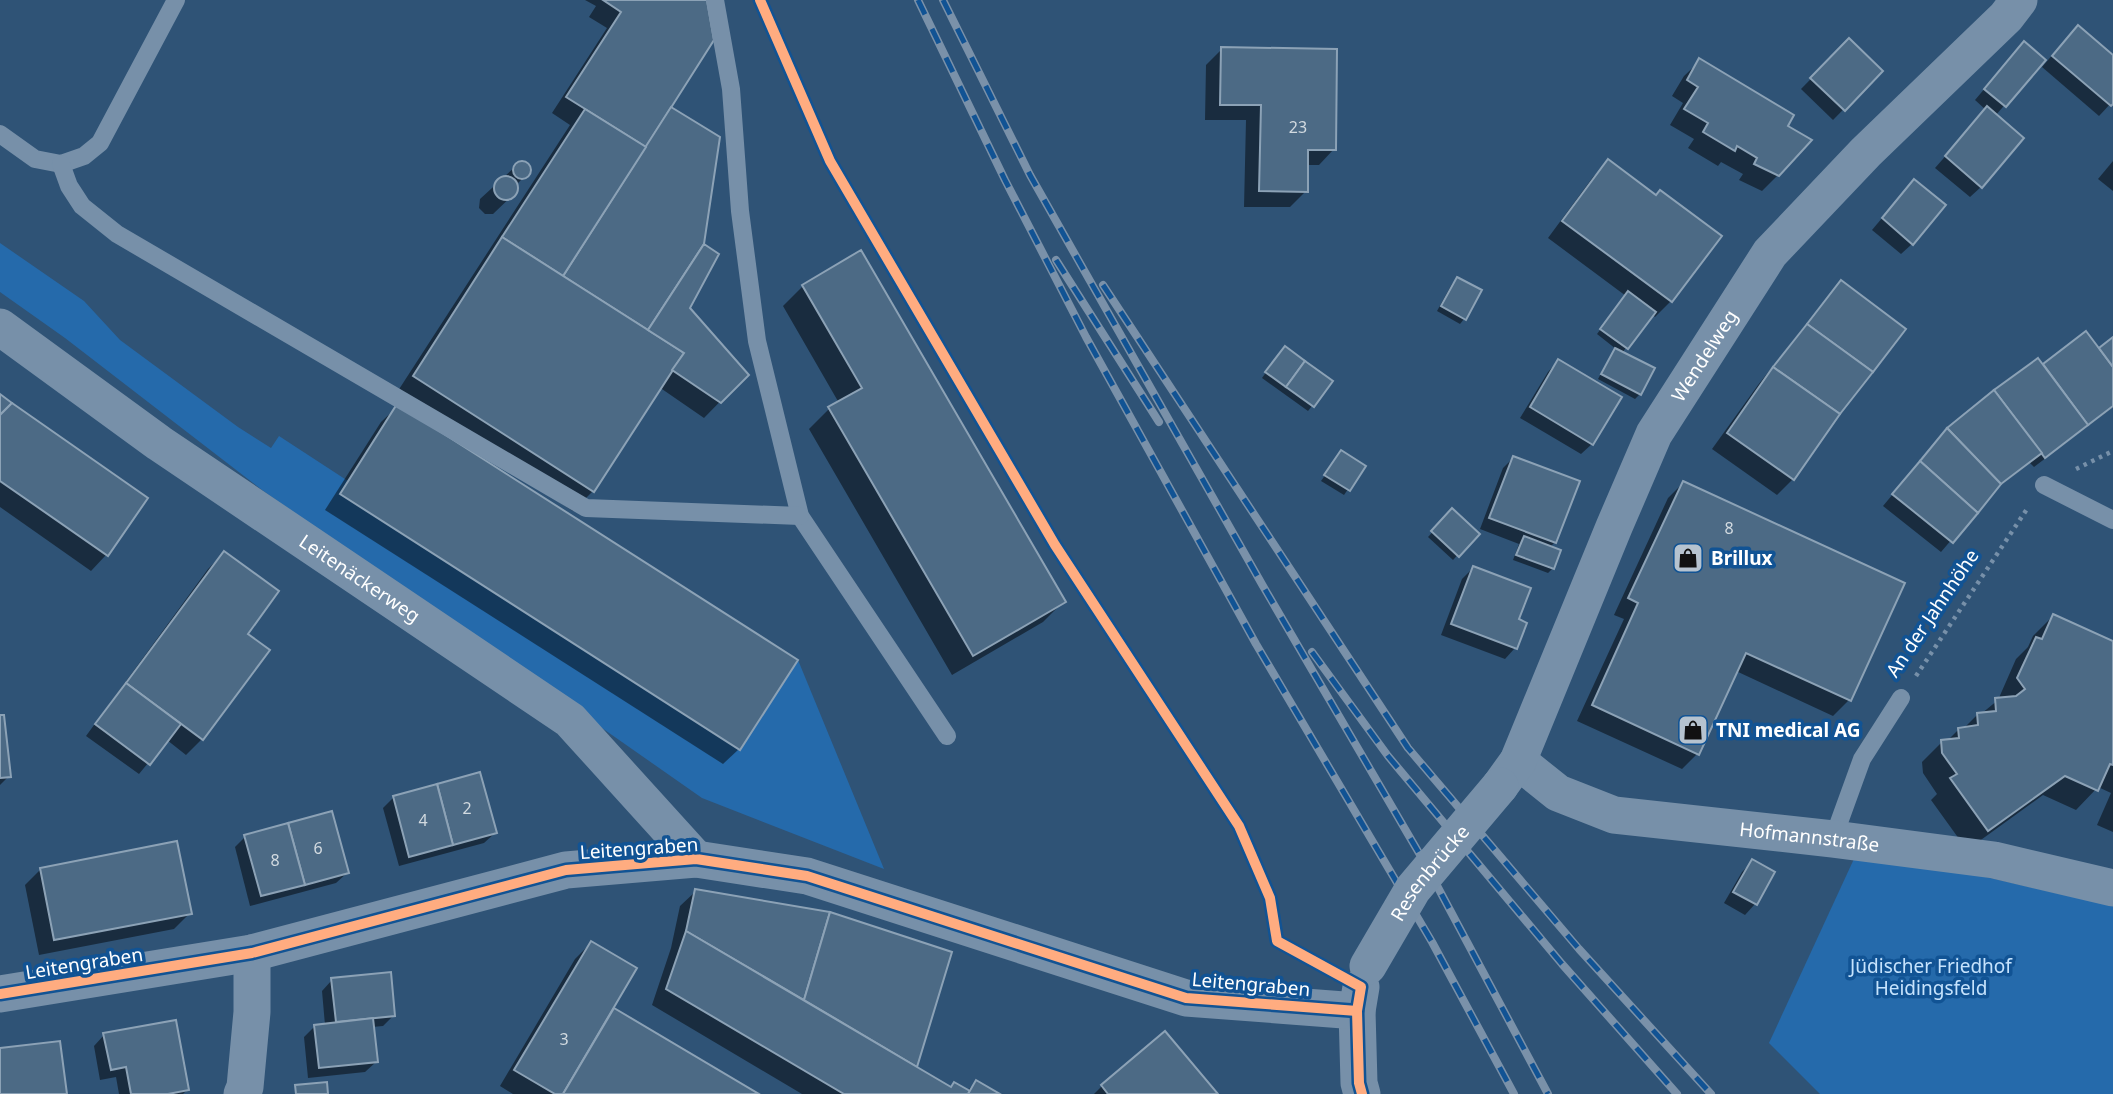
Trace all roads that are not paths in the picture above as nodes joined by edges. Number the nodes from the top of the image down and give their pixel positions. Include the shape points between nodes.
1 (176, 0) edge
2 (715, 0) edge
3 (2019, 0) edge
4 (0, 134) edge
5 (61, 164) junction
6 (0, 327) edge
7 (2044, 485) road end
8 (800, 516) junction
9 (2113, 520) edge
10 (1901, 698) road end
11 (947, 736) dead end
12 (1509, 773) junction
13 (1833, 839) junction
14 (696, 859) junction
15 (2113, 888) edge
16 (252, 953) junction
17 (0, 994) edge
18 (1357, 1011) junction
19 (242, 1094) edge
20 (1362, 1094) edge

1 - 5 lane via 100,142 84,156
2 - 8 lane via 731,89 740,211 757,341
3 - 12 street, Wendelweg via 1770,253 1654,434
4 - 5 lane via 35,159
5 - 8 lane via 82,206 117,234 586,508
6 - 14 street, Leitenäckerweg via 159,443 570,720
7 - 9 lane
8 - 11 lane
10 - 13 lane, An der Jahnhöhe via 1862,759
12 - 13 street, Hofmannstraße via 1614,815
12 - 18 street, Resenbrücke, bridge via 1413,889 1368,966
13 - 15 street, Hofmannstraße via 1994,860
14 - 16 street, Leitengraben via 566,870
14 - 18 street, Leitengraben via 807,876 1186,998
16 - 17 street, Leitengraben
16 - 19 street via 252,1012
18 - 20 street, Resenbrücke

